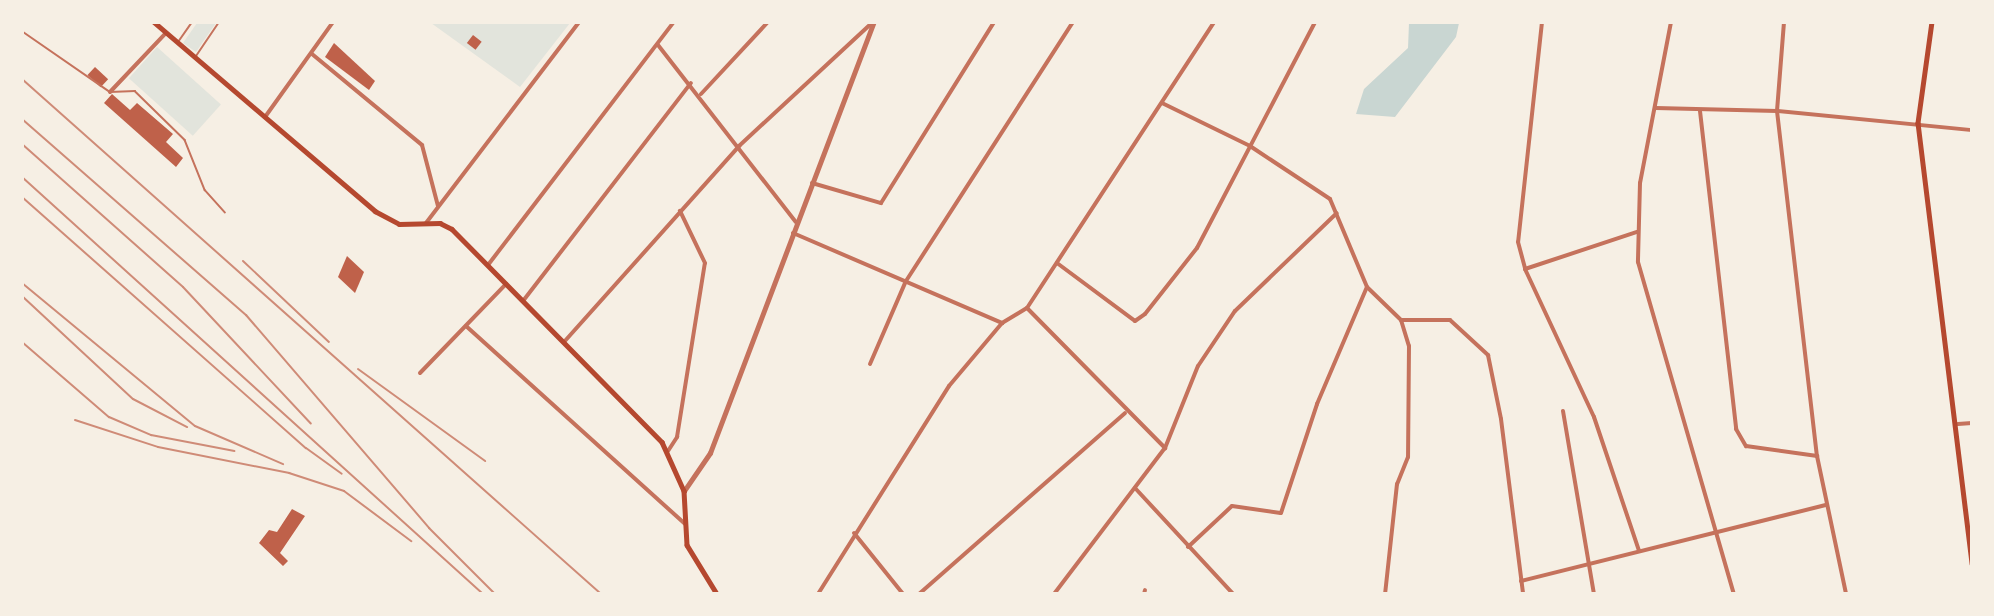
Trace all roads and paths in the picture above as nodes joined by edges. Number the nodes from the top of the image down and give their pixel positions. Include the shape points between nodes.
1 (154, 22) edge
2 (192, 22) edge
3 (219, 22) edge
4 (333, 22) edge
5 (579, 22) edge
6 (674, 22) edge
7 (768, 22) edge
8 (874, 22) edge
9 (994, 22) edge
10 (1073, 22) edge
11 (1214, 22) edge
12 (1315, 22) edge
13 (1542, 22) edge
14 (1671, 22) edge
15 (1785, 22) edge
16 (1932, 22) edge
17 (22, 31) edge
18 (166, 33) junction
19 (178, 43) junction
20 (658, 45) junction
21 (312, 54) junction
22 (195, 58) junction
23 (692, 83) junction
24 (110, 92) junction
25 (701, 94) junction
26 (1162, 103) junction
27 (1656, 108) junction
28 (1700, 111) junction
29 (1777, 111) junction
30 (265, 117) junction
31 (1918, 123) junction
32 (1971, 130) edge
33 (739, 146) junction
34 (1250, 146) junction
35 (811, 183) junction
36 (438, 207) junction
37 (680, 211) junction
38 (225, 212) dead end
39 (1337, 213) junction
40 (796, 222) junction
41 (426, 224) junction
42 (1637, 232) junction
43 (793, 233) junction
44 (1057, 263) junction
45 (488, 266) junction
46 (1525, 269) junction
47 (906, 282) junction
48 (506, 284) junction
49 (1367, 287) junction
50 (523, 300) junction
51 (1027, 308) junction
52 (1401, 320) junction
53 (1002, 323) junction
54 (466, 326) junction
55 (564, 342) junction
56 (870, 364) dead end
57 (420, 373) dead end
58 (1563, 411) dead end
59 (1125, 413) junction
60 (1971, 423) edge
61 (1958, 424) junction
62 (1165, 448) junction
63 (668, 451) junction
64 (1816, 456) junction
65 (1135, 488) junction
66 (684, 491) junction
67 (1826, 505) junction
68 (685, 524) junction
69 (1713, 531) junction
70 (854, 533) junction
71 (1970, 536) edge
72 (1188, 547) junction
73 (1639, 551) junction
74 (1590, 563) junction
75 (1971, 564) edge
76 (1521, 581) junction
77 (717, 594) edge
78 (818, 594) edge
79 (903, 594) edge
80 (919, 594) edge
81 (1054, 594) edge
82 (1233, 594) edge
83 (1385, 594) edge
84 (1523, 594) edge
85 (1594, 594) edge
86 (1734, 594) edge
87 (1846, 594) edge

1 - 18 main road
2 - 19 street
3 - 22 street
4 - 21 street
5 - 36 street
6 - 20 street
7 - 25 street
8 - 33 street
8 - 35 street
9 - 35 street via 881,203
10 - 47 street
11 - 26 street
12 - 34 street
13 - 46 street via 1518,242
14 - 27 street
15 - 29 street
16 - 31 main road
17 - 24 lane
18 - 19 main road
18 - 24 street
19 - 22 main road
20 - 23 street
20 - 45 street
21 - 30 street
21 - 36 street via 422,145
22 - 30 main road
23 - 25 street
23 - 50 street
24 - 38 lane via 135,91 185,141 205,190
25 - 33 street
26 - 34 street
26 - 44 street
27 - 28 street
27 - 42 street via 1640,183
28 - 29 street
28 - 64 street via 1736,429 1746,446
29 - 31 street
29 - 64 street
30 - 41 main road via 375,211 399,224
31 - 32 street
31 - 61 main road
33 - 37 street
33 - 40 street
34 - 39 street via 1330,199
34 - 44 street via 1197,248 1135,321
35 - 40 street
36 - 41 street
37 - 55 street
37 - 63 street via 705,263 677,437
39 - 49 street
39 - 62 street via 1235,311 1198,366
40 - 43 street
41 - 45 main road via 440,223
42 - 46 street
42 - 69 street via 1645,301
43 - 47 street
43 - 66 street via 710,453
44 - 51 street
45 - 48 main road
46 - 73 street via 1594,417
47 - 53 street
47 - 56 street
48 - 50 main road
48 - 54 street
49 - 52 street
49 - 72 street via 1317,404 1281,513 1232,506
50 - 55 main road
51 - 53 street
51 - 59 street
52 - 76 street via 1449,320 1488,355 1501,419
52 - 83 street via 1409,346 1408,457 1397,484
53 - 70 street via 949,386
54 - 57 street
54 - 68 street
55 - 63 main road
58 - 74 street
59 - 62 street
59 - 80 street
60 - 61 street
61 - 71 main road
62 - 65 street
63 - 66 main road
64 - 67 street
65 - 72 street
65 - 81 street
66 - 68 main road
67 - 69 street
67 - 87 street
68 - 77 main road via 687,545
69 - 73 street
69 - 86 street
70 - 78 street
70 - 79 street
71 - 75 main road
72 - 82 street
73 - 74 street
74 - 76 street
74 - 85 street
76 - 84 street

